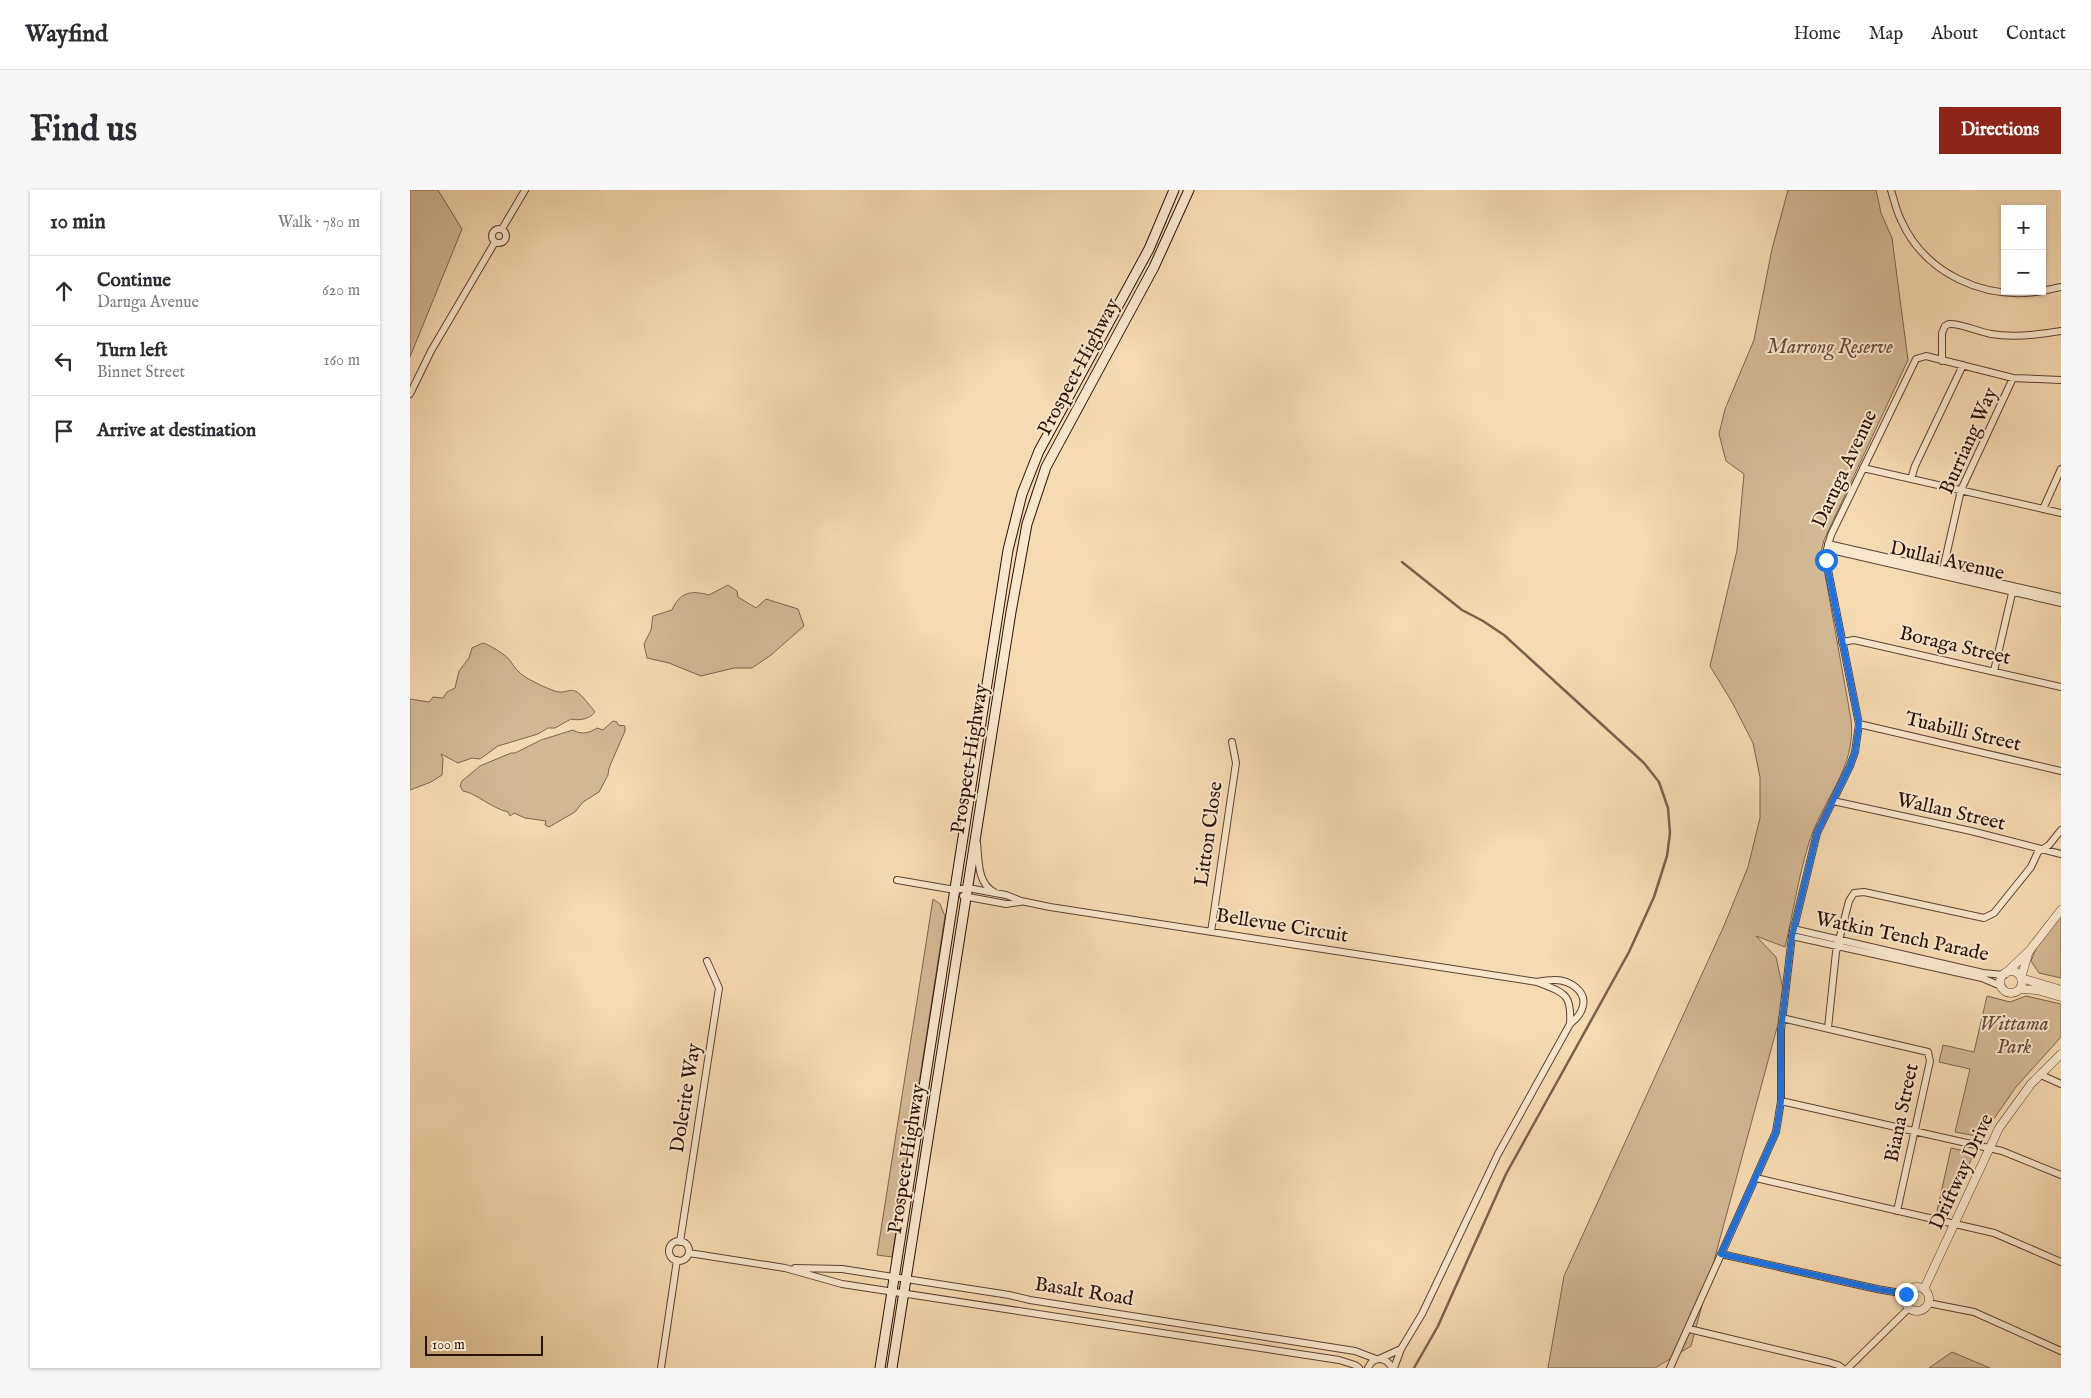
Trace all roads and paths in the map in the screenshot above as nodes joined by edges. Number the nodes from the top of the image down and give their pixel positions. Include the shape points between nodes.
1 (525, 190) edge
2 (1174, 190) edge
3 (1189, 190) edge
4 (1891, 190) edge
5 (2061, 287) edge
6 (2046, 290) edge
7 (2001, 293) edge
8 (2061, 331) edge
9 (1942, 360) junction
10 (1963, 365) junction
11 (2013, 378) junction
12 (2061, 380) edge
13 (410, 394) edge
14 (1863, 468) junction
15 (2061, 469) edge
16 (1912, 479) junction
17 (1961, 490) junction
18 (2043, 509) junction
19 (2061, 513) edge
20 (1827, 546) junction
21 (1942, 573) junction
22 (2013, 589) junction
23 (2061, 597) edge
24 (2061, 603) edge
25 (1842, 642) junction
26 (1994, 671) junction
27 (2061, 687) edge
28 (1859, 724) junction
29 (1232, 742) dead end
30 (2061, 771) edge
31 (1833, 801) junction
32 (2061, 830) edge
33 (976, 837) junction
34 (2041, 849) junction
35 (2061, 854) edge
36 (897, 880) dead end
37 (955, 890) junction
38 (967, 893) junction
39 (998, 894) junction
40 (1021, 902) junction
41 (2061, 910) edge
42 (1211, 932) junction
43 (1792, 932) junction
44 (1839, 943) junction
45 (2030, 950) junction
46 (707, 960) dead end
47 (2005, 974) junction
48 (2021, 978) junction
49 (1537, 982) junction
50 (2001, 986) junction
51 (2020, 989) junction
52 (2061, 990) edge
53 (2061, 997) edge
54 (1782, 1018) junction
55 (1570, 1024) junction
56 (1828, 1028) junction
57 (2061, 1054) edge
58 (2042, 1075) junction
59 (2061, 1084) edge
60 (1781, 1101) junction
61 (1914, 1131) junction
62 (1988, 1148) junction
63 (2061, 1175) edge
64 (1756, 1178) junction
65 (1897, 1211) junction
66 (1955, 1224) junction
67 (680, 1242) junction
68 (689, 1254) junction
69 (1721, 1254) junction
70 (677, 1260) junction
71 (2061, 1262) edge
72 (785, 1268) junction
73 (894, 1277) junction
74 (906, 1279) junction
75 (1924, 1289) junction
76 (892, 1292) junction
77 (904, 1294) junction
78 (1906, 1294) junction
79 (1928, 1303) junction
80 (1075, 1308) junction
81 (1909, 1308) junction
82 (1073, 1318) junction
83 (1689, 1329) junction
84 (1401, 1349) junction
85 (2061, 1351) edge
86 (1377, 1359) junction
87 (661, 1368) edge
88 (880, 1368) edge
89 (892, 1368) edge
90 (1359, 1368) edge
91 (1368, 1368) edge
92 (1393, 1368) edge
93 (1670, 1368) edge
94 (1842, 1368) edge
95 (1848, 1368) edge

1 - 13 street via 502,229 493,231 491,236 495,242 431,351
2 - 37 main road, Prospect Highway via 1149,248 1039,451 1022,494 999,603
3 - 33 main road, Prospect Highway via 1161,253 1040,480 1024,537
4 - 7 street via 1900,219 1925,255 1952,276 1983,290
5 - 6 street
8 - 9 street via 2008,336 1949,324 1942,333
9 - 10 street, Daruga Avenue
9 - 14 street, Daruga Avenue via 1926,356 1913,362
10 - 11 street, Daruga Avenue
10 - 16 street via 1915,466
11 - 12 street, Daruga Avenue
11 - 17 street, Burriang Way
14 - 16 street
14 - 20 street, Daruga Avenue
15 - 18 street
16 - 17 street
17 - 18 street
17 - 21 street, Burriang Way
18 - 19 street
20 - 21 street, Dullai Avenue
20 - 25 street, Daruga Avenue via 1826,560
21 - 22 street, Dullai Avenue
22 - 23 street, Dullai Avenue
22 - 24 street, Dullai Avenue
22 - 26 street
25 - 26 street, Boraga Street via 1854,640
25 - 28 street, Daruga Avenue
26 - 27 street, Boraga Street
28 - 30 street, Tuabilli Street
28 - 31 street, Daruga Avenue via 1855,752
29 - 42 street, Litton Close via 1236,763
31 - 34 street, Wallan Street
31 - 43 street, Daruga Avenue via 1813,844
32 - 34 street via 2049,845
33 - 38 main road, Prospect Highway
33 - 39 street via 982,880
34 - 35 street, Wallan Street
34 - 44 street via 2031,867 1994,913 1984,918 1864,892 1854,893
36 - 37 street, Bellevue Circuit
37 - 38 street, Bellevue Circuit
37 - 73 main road, Prospect Highway
38 - 39 street, Bellevue Circuit
38 - 40 street, Bellevue Circuit via 1006,904
38 - 74 main road, Prospect Highway
39 - 40 street, Bellevue Circuit
40 - 42 street, Bellevue Circuit
41 - 45 street
42 - 49 street, Bellevue Circuit
43 - 44 street, Watkin Tench Parade
43 - 54 street, Daruga Avenue
44 - 47 street, Watkin Tench Parade via 1983,973
44 - 50 street, Watkin Tench Parade via 1982,978
44 - 56 street
45 - 47 street
45 - 48 street
46 - 67 street, Dolerite Way via 718,988
47 - 48 street via 2015,972
47 - 50 street
48 - 51 street
48 - 52 street
49 - 55 street, Bellevue Circuit via 1566,995 1571,1005
49 - 55 street, Bellevue Circuit via 1563,981 1581,993 1582,1010
50 - 51 street via 2011,993
51 - 53 street
54 - 56 street, Biana Street
54 - 60 street, Daruga Avenue
55 - 84 street, Bellevue Circuit via 1498,1154 1422,1314
56 - 61 street, Biana Street via 1928,1052 1930,1061
57 - 58 street, Driftway Drive
58 - 59 street
58 - 62 street, Driftway Drive via 2008,1113
60 - 61 street
60 - 64 street, Daruga Avenue via 1776,1132
61 - 62 street
61 - 65 street, Biana Street
62 - 63 street
62 - 66 street, Driftway Drive
64 - 65 street
64 - 69 street, Daruga Avenue
65 - 66 street
66 - 71 street via 2004,1236
66 - 75 street, Driftway Drive
67 - 68 street via 686,1244
67 - 70 street via 672,1245 670,1251
68 - 70 street via 683,1260
68 - 72 street, Basalt Road
69 - 78 street
69 - 83 street, Daruga Avenue
70 - 87 street
72 - 73 street, Basalt Road via 842,1269
72 - 76 street, Basalt Road via 842,1284
73 - 74 street, Basalt Road
73 - 76 main road, Prospect Highway
74 - 77 main road, Prospect Highway
74 - 80 street, Basalt Road
75 - 78 street via 1915,1287
75 - 79 street
76 - 77 street, Basalt Road
76 - 88 main road, Prospect Highway
77 - 82 street, Basalt Road
77 - 89 main road, Prospect Highway
78 - 81 street
79 - 81 street via 1920,1310
79 - 85 street via 1974,1312
80 - 82 street
80 - 86 street, Basalt Road via 1355,1351
81 - 95 street
82 - 90 street, Basalt Road via 1339,1360
83 - 93 street, Daruga Avenue
83 - 94 street
84 - 86 street
84 - 92 street, Bellevue Circuit
86 - 91 street
86 - 92 street, Basalt Road via 1386,1360

